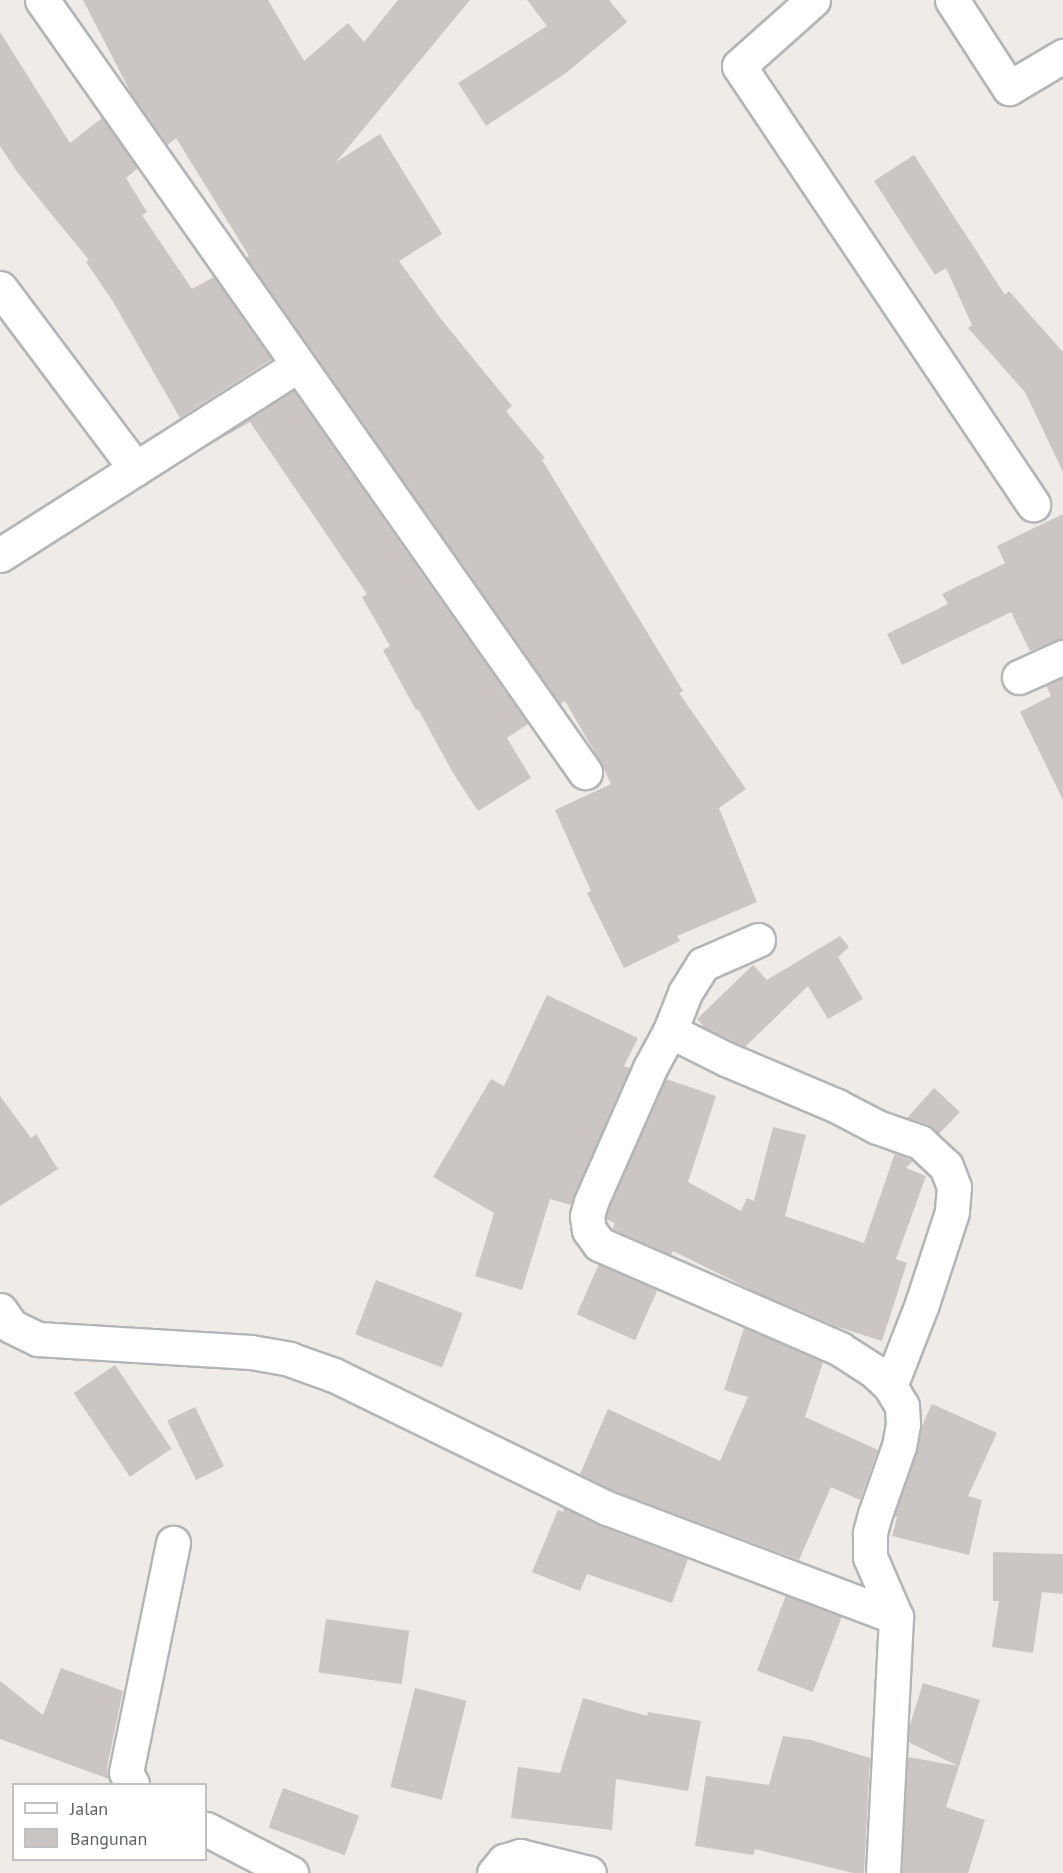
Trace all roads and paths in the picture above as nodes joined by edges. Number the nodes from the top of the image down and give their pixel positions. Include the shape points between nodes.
1 (42, 0) edge
2 (813, 0) edge
3 (952, 0) edge
4 (1063, 56) edge
5 (0, 288) edge
6 (298, 365) junction
7 (135, 469) junction
8 (1033, 504) dead end
9 (0, 555) edge
10 (1063, 657) edge
11 (1020, 677) dead end
12 (585, 772) dead end
13 (758, 940) dead end
14 (670, 1031) junction
15 (0, 1310) edge
16 (890, 1386) junction
17 (173, 1543) dead end
18 (896, 1617) junction
19 (131, 1783) edge
20 (207, 1830) edge
21 (291, 1873) edge
22 (494, 1873) edge
23 (589, 1873) edge
24 (883, 1873) edge

1 - 6 street
2 - 8 street via 739,66
3 - 4 street via 1009,88
5 - 7 street
6 - 7 street
6 - 12 street
7 - 9 street
10 - 11 street
13 - 14 street via 703,964 685,993
14 - 16 street via 877,1127 920,1142 946,1166 954,1187 952,1212
14 - 16 street via 591,1203 587,1216 589,1230 599,1244 840,1349
15 - 18 street via 11,1326 38,1339 251,1352 289,1359 334,1375 607,1508
16 - 18 street via 902,1406 903,1424 870,1533 870,1557
17 - 19 street via 126,1772
18 - 24 street
20 - 21 street
22 - 23 street via 504,1861 520,1856

